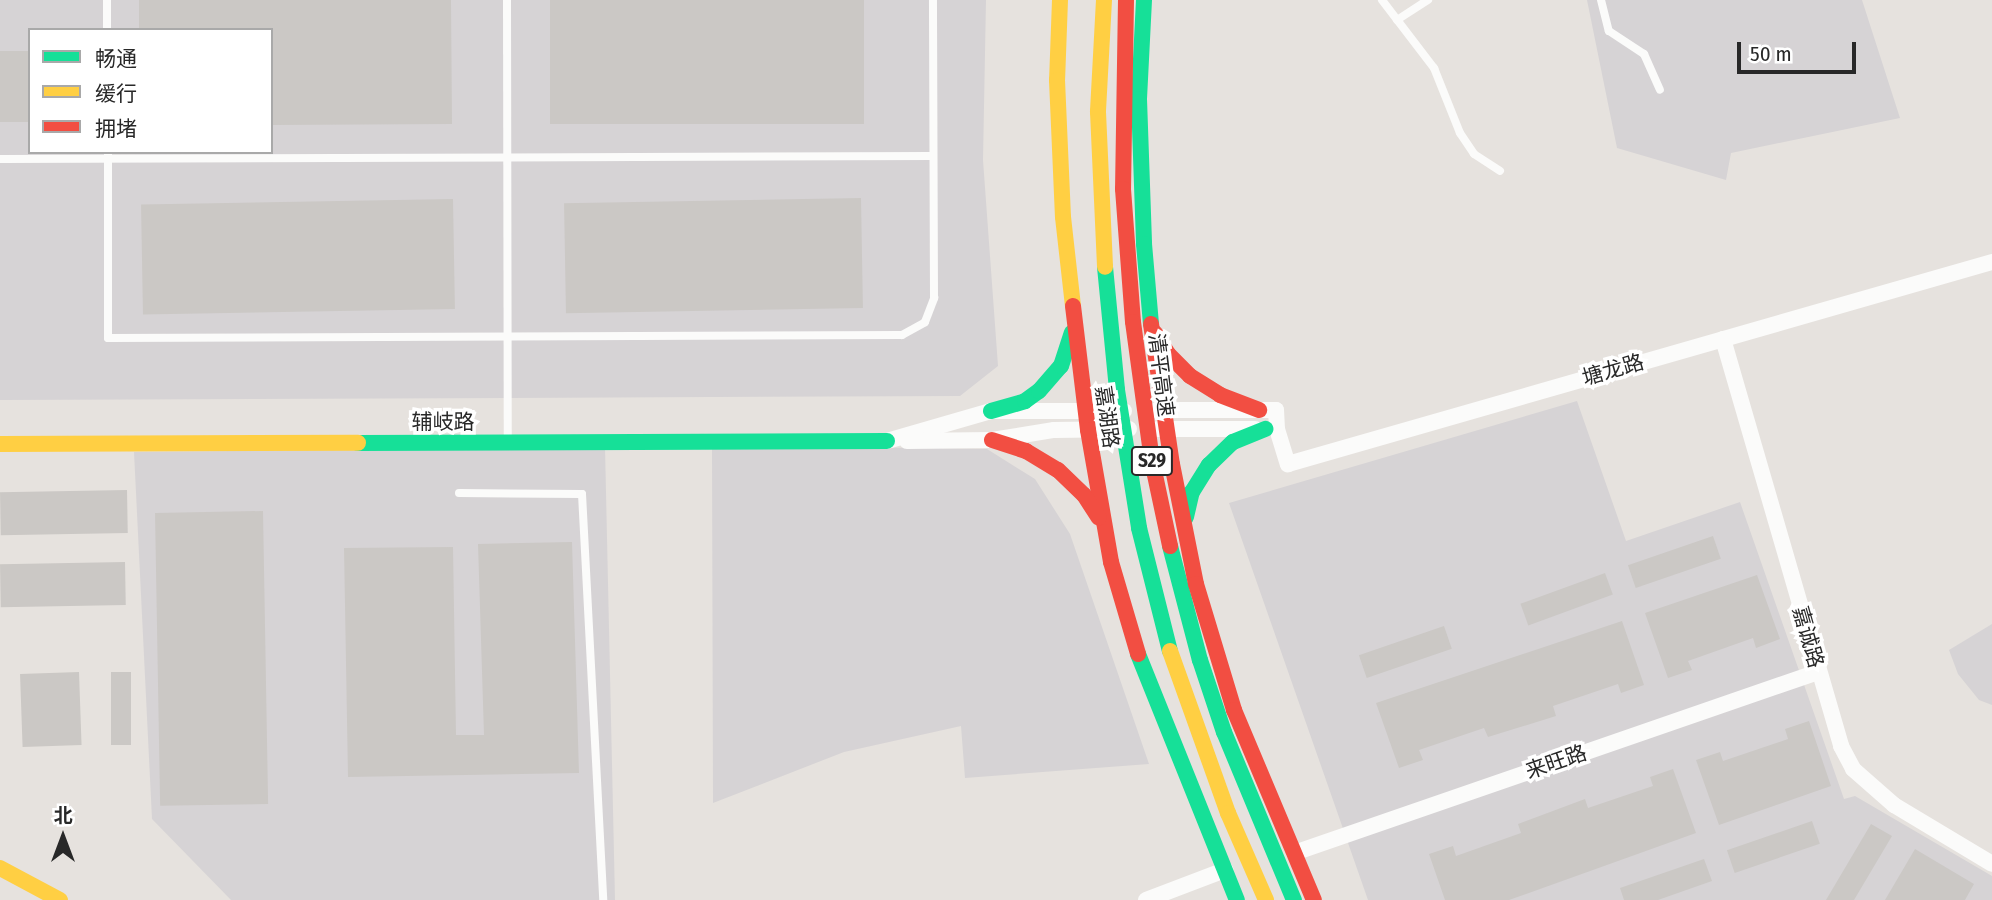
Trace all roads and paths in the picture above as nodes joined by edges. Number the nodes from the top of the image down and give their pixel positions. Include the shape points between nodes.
1 (107, 0) edge
2 (507, 0) edge
3 (933, 0) edge
4 (1060, 0) edge
5 (1104, 0) edge
6 (1126, 0) edge
7 (1144, 0) edge
8 (1382, 0) edge
9 (1428, 0) edge
10 (1601, 0) edge
11 (1397, 20) junction
12 (107, 28) edge
13 (1660, 90) dead end
14 (108, 155) edge
15 (933, 156) junction
16 (507, 157) junction
17 (0, 159) edge
18 (1500, 171) dead end
19 (1992, 262) edge
20 (1074, 319) junction
21 (1151, 323) junction
22 (508, 336) junction
23 (1723, 339) junction
24 (1164, 410) junction
25 (1259, 410) junction
26 (991, 411) junction
27 (1086, 411) junction
28 (1167, 429) junction
29 (1271, 429) junction
30 (1088, 430) junction
31 (992, 440) junction
32 (887, 441) junction
33 (508, 442) junction
34 (0, 444) edge
35 (458, 494) dead end
36 (1184, 527) junction
37 (1105, 530) junction
38 (1818, 672) junction
39 (1294, 853) junction
40 (1992, 864) edge
41 (0, 868) edge
42 (1225, 870) junction
43 (60, 900) edge
44 (603, 900) edge
45 (1146, 900) edge
46 (1237, 900) edge
47 (1266, 900) edge
48 (1294, 900) edge
49 (1314, 900) edge

1 - 12 lane
2 - 16 lane
3 - 15 lane
4 - 20 main road, 嘉湖路 via 1058,125
5 - 47 main road, S29 via 1098,112 1102,233 1117,390 1139,528 1172,660 1223,800
6 - 48 main road, 清平高速 / S29 via 1123,189 1133,322 1152,461 1200,660 1228,744
7 - 21 main road via 1139,173
8 - 11 lane
9 - 11 lane
10 - 13 lane via 1609,31 1644,54
11 - 18 lane via 1434,68 1474,154
14 - 16 lane
14 - 17 lane
14 - 22 lane via 108,338
15 - 16 lane
15 - 22 lane via 933,306 925,322 911,332
16 - 22 lane
19 - 23 street, 塘龙路
20 - 26 main road via 1068,352 1050,380 1025,401
20 - 27 main road, 嘉湖路
21 - 24 main road
21 - 25 main road via 1163,347 1190,376 1220,395
22 - 33 lane
23 - 29 street, 塘龙路 via 1288,464
23 - 38 street, 嘉诚路
24 - 25 street
24 - 27 street
24 - 28 main road
25 - 29 street, 塘龙路 via 1276,410
26 - 27 street
26 - 32 street
27 - 30 main road, 嘉湖路
28 - 29 street
28 - 30 street
28 - 36 main road
29 - 36 main road via 1233,442 1209,465 1192,492
30 - 31 street via 1054,430
30 - 37 main road, 嘉湖路
31 - 32 street
31 - 37 main road via 1026,451 1058,470 1084,495
32 - 33 main road, 辅岐路
33 - 34 main road, 辅岐路
35 - 44 lane via 582,494
36 - 39 main road via 1234,710
37 - 42 main road, 嘉湖路 via 1142,668
38 - 39 street, 来旺路
38 - 40 street, 嘉诚路 via 1853,769 1894,805
39 - 49 main road
41 - 43 main road
42 - 45 street
42 - 46 main road, 嘉湖路

